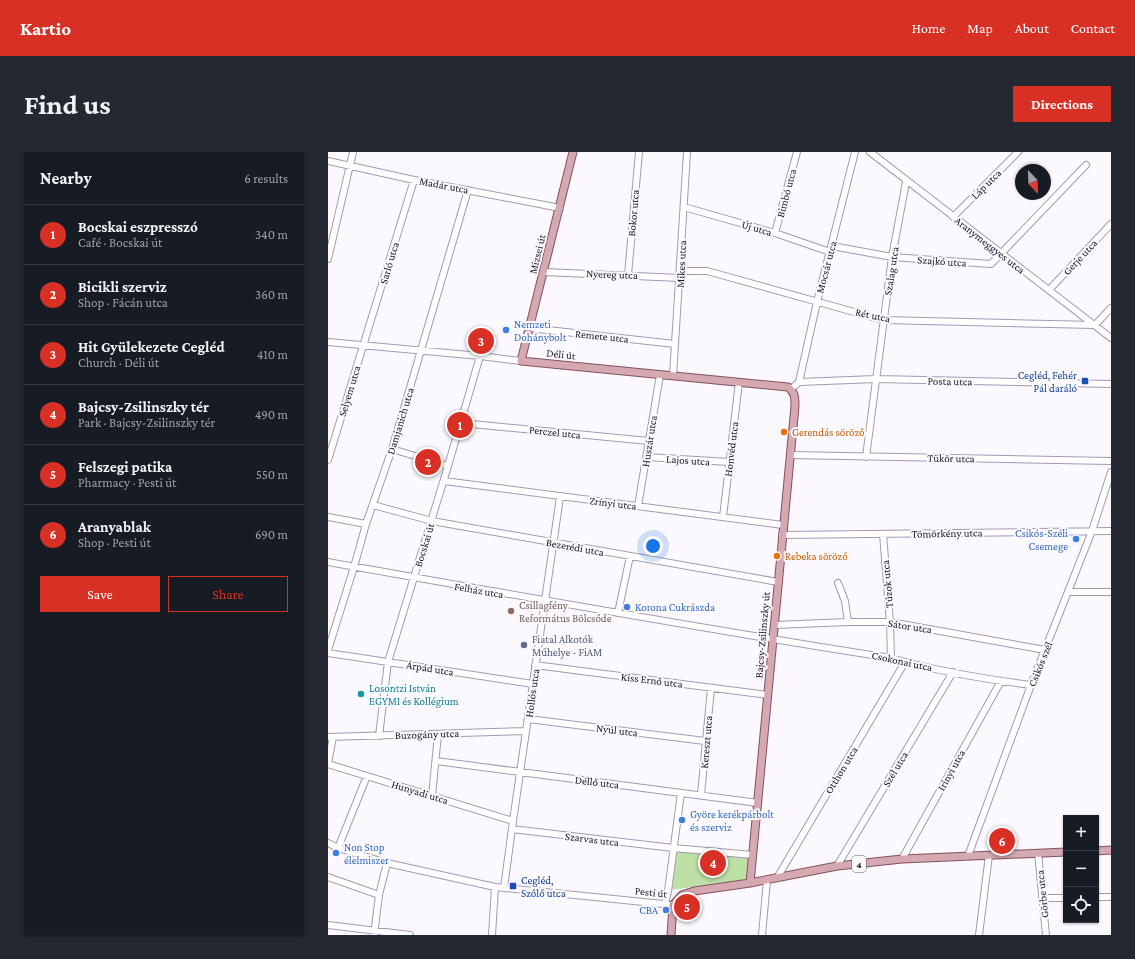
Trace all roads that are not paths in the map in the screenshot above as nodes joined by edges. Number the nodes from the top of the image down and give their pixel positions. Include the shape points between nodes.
1 (353, 152) edge
2 (573, 152) edge
3 (639, 152) edge
4 (687, 152) edge
5 (797, 152) edge
6 (855, 152) edge
7 (870, 152) edge
8 (1018, 152) edge
9 (328, 161) edge
10 (1086, 165) dead end
11 (350, 166) junction
12 (414, 180) junction
13 (906, 182) junction
14 (468, 190) junction
15 (684, 207) junction
16 (560, 208) junction
17 (953, 216) junction
18 (1111, 224) edge
19 (775, 233) junction
20 (330, 242) edge
21 (831, 249) junction
22 (1000, 254) junction
23 (892, 257) junction
24 (328, 259) edge
25 (680, 271) junction
26 (544, 272) junction
27 (628, 275) junction
28 (680, 278) junction
29 (1050, 290) junction
30 (817, 302) junction
31 (1111, 308) edge
32 (884, 320) junction
33 (1095, 325) junction
34 (529, 328) junction
35 (1111, 338) edge
36 (328, 342) edge
37 (675, 344) junction
38 (364, 346) junction
39 (421, 351) junction
40 (480, 356) junction
41 (521, 361) junction
42 (660, 375) junction
43 (673, 376) junction
44 (876, 379) junction
45 (739, 382) junction
46 (799, 382) junction
47 (1111, 384) edge
48 (791, 389) junction
49 (461, 423) junction
50 (649, 441) junction
51 (392, 449) junction
52 (790, 455) junction
53 (647, 457) junction
54 (866, 457) junction
55 (328, 460) edge
56 (1111, 461) edge
57 (729, 462) junction
58 (448, 466) junction
59 (1111, 472) edge
60 (444, 481) junction
61 (560, 497) junction
62 (373, 505) junction
63 (638, 506) junction
64 (328, 517) edge
65 (724, 517) junction
66 (432, 521) junction
67 (366, 524) junction
68 (783, 525) junction
69 (1092, 531) junction
70 (1111, 531) edge
71 (882, 534) junction
72 (782, 535) junction
73 (553, 543) junction
74 (630, 556) junction
75 (328, 562) edge
76 (354, 567) junction
77 (414, 578) junction
78 (778, 582) junction
79 (838, 583) dead end
80 (1068, 592) junction
81 (1111, 592) edge
82 (545, 601) junction
83 (618, 613) junction
84 (848, 622) junction
85 (890, 622) junction
86 (774, 625) junction
87 (773, 640) junction
88 (328, 650) edge
89 (1045, 650) junction
90 (328, 653) edge
91 (890, 658) junction
92 (388, 662) junction
93 (905, 662) junction
94 (535, 665) junction
95 (953, 672) junction
96 (1001, 681) junction
97 (533, 684) junction
98 (1031, 685) junction
99 (711, 688) junction
100 (768, 696) junction
101 (528, 719) junction
102 (526, 731) junction
103 (438, 734) junction
104 (379, 736) junction
105 (330, 737) edge
106 (705, 741) junction
107 (436, 761) junction
108 (328, 763) edge
109 (521, 772) junction
110 (367, 776) junction
111 (681, 793) junction
112 (701, 795) junction
113 (432, 796) junction
114 (758, 803) junction
115 (513, 821) junction
116 (512, 829) junction
117 (328, 843) edge
118 (338, 848) junction
119 (673, 848) junction
120 (1111, 850) edge
121 (1099, 851) edge
122 (1063, 852) edge
123 (1038, 853) junction
124 (753, 855) junction
125 (989, 855) junction
126 (968, 856) junction
127 (902, 859) junction
128 (387, 863) junction
129 (837, 866) junction
130 (328, 877) edge
131 (777, 878) junction
132 (767, 880) junction
133 (750, 883) junction
134 (495, 887) junction
135 (504, 888) junction
136 (379, 895) junction
137 (1099, 897) edge
138 (1111, 897) edge
139 (1042, 898) junction
140 (1063, 898) edge
141 (665, 904) junction
142 (672, 905) junction
143 (328, 925) edge
144 (374, 933) edge
145 (410, 935) edge
146 (492, 935) edge
147 (671, 935) edge
148 (762, 935) edge
149 (979, 935) edge
150 (1046, 935) edge

1 - 11 street
2 - 16 main road, Mizsei út
3 - 27 street, Bokor utca
4 - 15 street, Mikes utca
5 - 19 street, Bimbó utca
6 - 21 street, Mocsár utca
7 - 13 street, Aranymeggyes utca
8 - 17 street, Láp utca
9 - 11 street, Madár utca
10 - 22 street
11 - 12 street, Madár utca
11 - 20 street
12 - 14 street, Madár utca
12 - 38 street, Sarló utca
13 - 17 street, Aranymeggyes utca
13 - 23 street, Szalag utca
14 - 16 street, Madár utca
14 - 39 street, Damjanich utca
15 - 19 street, Új utca
15 - 25 street, Mikes utca
16 - 26 main road, Mizsei út
17 - 22 street, Aranymeggyes utca
18 - 29 street, Gerje utca
19 - 21 street, Új utca
20 - 24 street
21 - 23 street, Szajkó utca
21 - 30 street, Mocsár utca
22 - 23 street, Szajkó utca via 991,264
22 - 29 street, Aranymeggyes utca
23 - 32 street, Szalag utca
25 - 28 street, Mikes utca
25 - 30 street, Rét utca via 707,271
26 - 27 street, Nyereg utca
26 - 34 main road, Mizsei út
27 - 28 street, Nyereg utca
28 - 37 street, Mikes utca
29 - 33 street, Aranymeggyes utca
30 - 32 street, Rét utca
30 - 46 street, Mocsár utca
31 - 33 street
32 - 33 street, Rét utca
32 - 44 street, Szalag utca
33 - 35 street, Aranymeggyes utca
34 - 37 street, Remete utca
34 - 41 main road, Mizsei út
36 - 38 street, Déli út
37 - 43 street, Mikes utca
38 - 39 street, Déli út
38 - 55 street, Selyem utca
39 - 40 street, Déli út
39 - 51 street, Damjanich utca
40 - 41 street, Déli út
40 - 49 street, Bocskai út
41 - 42 main road, Déli út
42 - 43 main road, Déli út
42 - 50 street, Huszár utca
43 - 45 main road, Déli út
44 - 46 street, Posta utca
44 - 47 street, Posta utca
44 - 54 street, Szalag utca
45 - 48 main road, Déli út
45 - 57 street, Honvéd utca
46 - 48 street
48 - 52 main road, Bajcsy-Zsilinszky út via 795,406
49 - 50 street, Perczel utca
49 - 58 street, Bocskai út
50 - 53 street, Huszár utca
51 - 58 street
51 - 62 street, Damjanich utca
52 - 54 street, Tükör utca
52 - 68 main road, Bajcsy-Zsilinszky út
53 - 57 street, Lajos utca
53 - 63 street, Huszár utca
54 - 56 street, Tükör utca
57 - 65 street, Honvéd utca
58 - 60 street, Bocskai út
59 - 69 street, Csikós szél
60 - 61 street, Zrínyi utca
60 - 66 street, Bocskai út
61 - 63 street, Zrínyi utca
61 - 73 street, Hollós utca
62 - 66 street, Bezerédi utca
62 - 67 street, Damjanich utca
63 - 65 street, Zrínyi utca
64 - 67 street
65 - 68 street, Zrínyi utca
66 - 73 street, Bezerédi utca
66 - 77 street, Bocskai út
67 - 76 street, Damjanich utca
68 - 72 main road, Bajcsy-Zsilinszky út
69 - 70 street, Tömörkény utca
69 - 71 street, Tömörkény utca
69 - 80 street, Csikós szél
71 - 72 street, Tömörkény utca
71 - 85 street, Túzok utca
72 - 78 main road, Bajcsy-Zsilinszky út
73 - 74 street, Bezerédi utca
73 - 82 street, Hollós utca
74 - 78 street, Bezerédi utca
74 - 83 street
75 - 76 street, Felház utca
76 - 77 street, Felház utca
76 - 88 street, Damjanich utca
77 - 82 street, Felház utca
77 - 92 street, Bocskai út
78 - 86 main road, Bajcsy-Zsilinszky út
79 - 84 street via 845,601
80 - 81 street
80 - 89 street, Csikós szél
82 - 83 street, Felház utca
82 - 94 street, Hollós utca
83 - 87 street, Felház utca
84 - 85 street, Sátor utca
84 - 86 street, Sátor utca
85 - 89 street, Sátor utca
85 - 91 street, Túzok utca
86 - 87 main road, Bajcsy-Zsilinszky út
87 - 91 street, Csokonai utca
87 - 100 main road, Bajcsy-Zsilinszky út
89 - 98 street, Csikós szél
90 - 92 street, Árpád utca
91 - 93 street, Csokonai utca
92 - 97 street, Árpád utca
92 - 104 street, Bocskai út
93 - 95 street, Csokonai utca
93 - 131 street, Otthon utca
94 - 97 street, Hollós utca
94 - 99 street, Kiss Ernő utca
95 - 96 street, Csokonai utca
95 - 129 street, Szél utca
96 - 98 street, Csokonai utca
96 - 127 street, Irinyi utca
97 - 101 street, Hollós utca
98 - 126 street, Csikós szél
99 - 100 street, Kiss Ernő utca
99 - 106 street, Kereszt utca
100 - 114 main road, Bajcsy-Zsilinszky út
101 - 102 street, Hollós utca
101 - 106 street, Nyúl utca
102 - 103 street, Buzogány utca
102 - 109 street, Hollós utca
103 - 104 street, Buzogány utca
103 - 107 street
104 - 105 street, Buzogány utca
105 - 108 street
106 - 112 street, Kereszt utca
107 - 109 street, Déllő utca
107 - 113 street
108 - 110 street, Hunyadi utca
109 - 111 street, Déllő utca
109 - 115 street, Hollós utca
110 - 113 street, Hunyadi utca
110 - 118 street
111 - 112 street, Déllő utca
111 - 119 street
112 - 114 street, Déllő utca
113 - 115 street, Hunyadi utca
114 - 124 main road, Bajcsy-Zsilinszky út
115 - 116 street, Hollós utca
116 - 119 street, Szarvas utca
116 - 135 street, Hollós utca
117 - 118 street, Pesti út
118 - 128 street, Pesti út
119 - 124 street, Szarvas utca
119 - 141 street
120 - 121 main road
122 - 123 main road, Pesti út / 4
123 - 125 main road, Pesti út / 4
123 - 139 street, Görbe utca
124 - 133 main road, Bajcsy-Zsilinszky út
125 - 126 main road, Pesti út / 4
125 - 149 street
126 - 127 main road, Pesti út / 4
127 - 129 main road, Pesti út / 4
128 - 134 street, Pesti út
128 - 136 street
129 - 131 main road, Pesti út / 4
130 - 136 street
131 - 132 main road, Pesti út / 4
132 - 133 main road, Pesti út / 4
132 - 148 street
133 - 142 main road, Pesti út / 4 via 694,891 682,895
134 - 135 street, Pesti út
134 - 146 street
135 - 141 street, Pesti út
136 - 144 street
137 - 138 street
139 - 140 street
139 - 150 street, Görbe utca
141 - 142 street, Pesti út
142 - 147 main road
143 - 144 street
144 - 145 street

